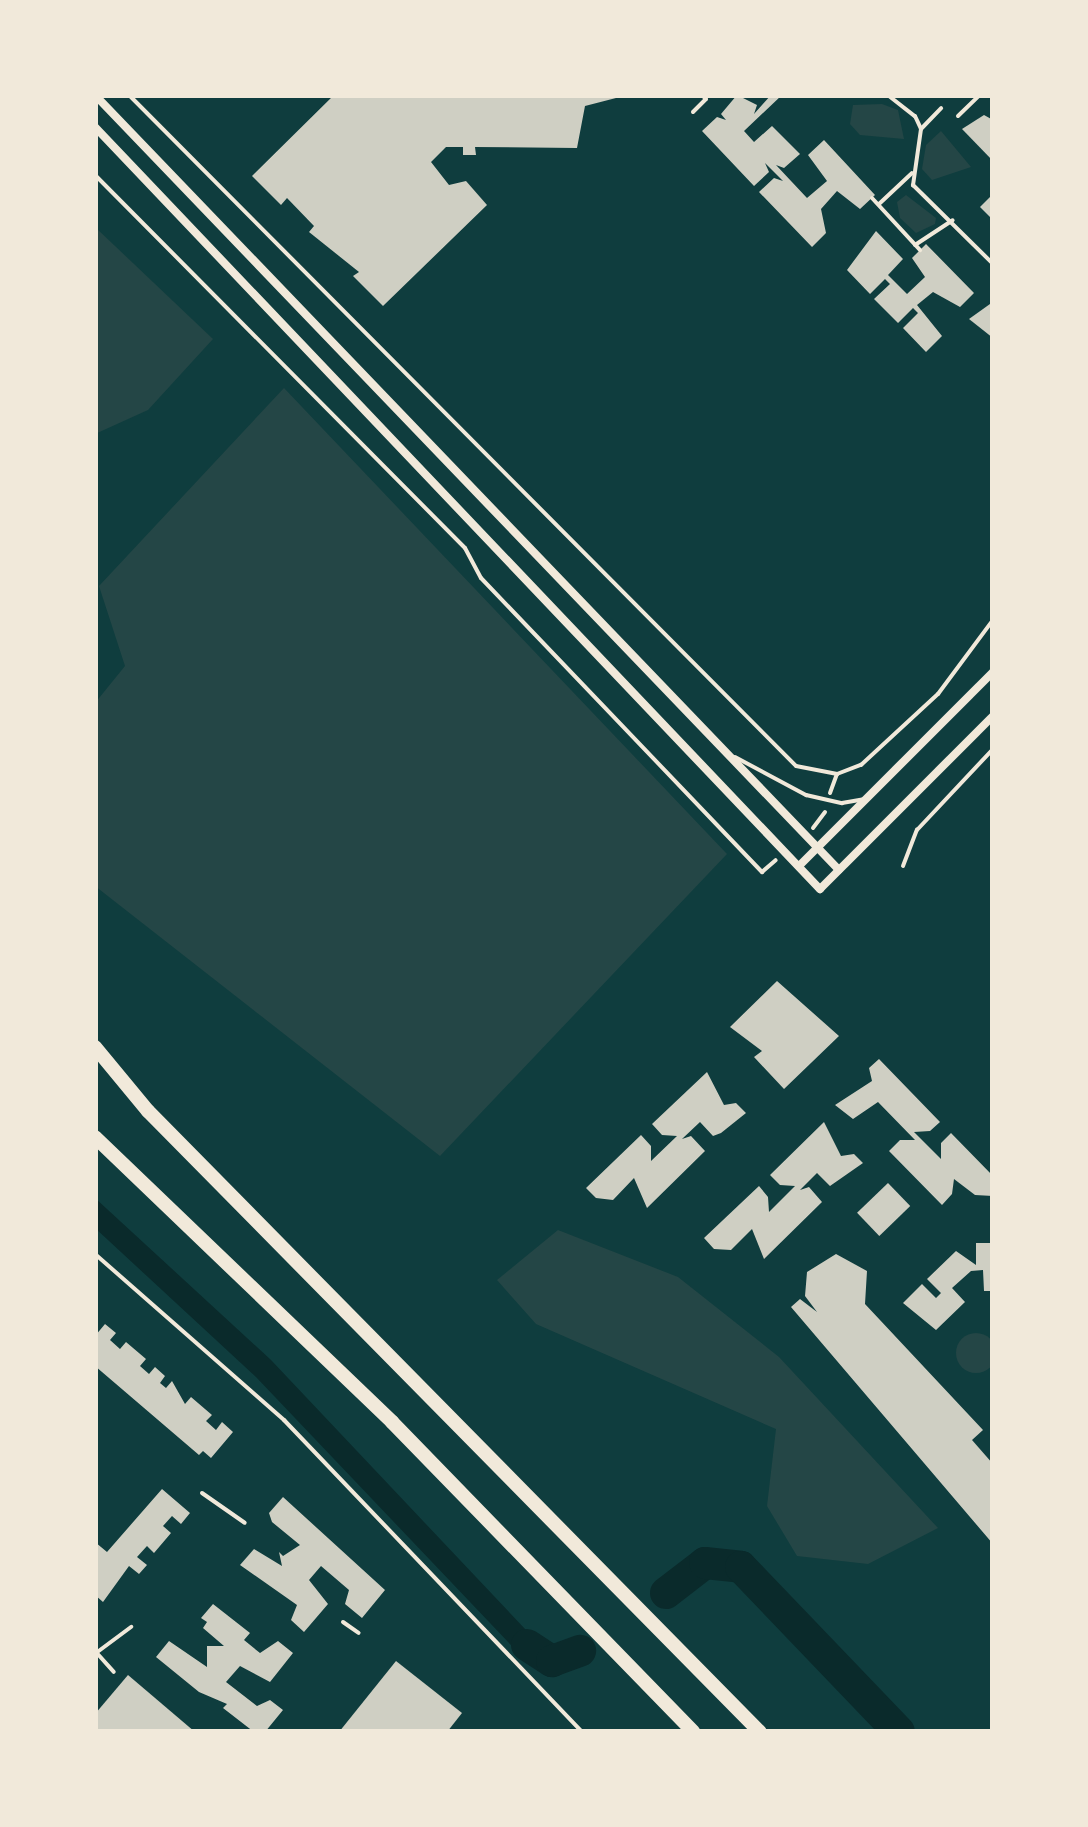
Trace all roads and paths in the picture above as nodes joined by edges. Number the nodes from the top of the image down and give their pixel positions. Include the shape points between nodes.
1 (128, 95) edge
2 (702, 95) edge
3 (868, 95) edge
4 (980, 95) edge
5 (97, 101) edge
6 (941, 108) dead end
7 (693, 112) dead end
8 (958, 116) dead end
9 (95, 127) edge
10 (921, 129) junction
11 (912, 172) junction
12 (95, 175) edge
13 (872, 198) dead end
14 (879, 204) junction
15 (953, 220) junction
16 (993, 264) edge
17 (993, 620) edge
18 (993, 672) edge
19 (993, 716) edge
20 (993, 749) edge
21 (731, 754) junction
22 (871, 798) junction
23 (821, 848) junction
24 (798, 866) junction
25 (903, 866) dead end
26 (839, 870) junction
27 (762, 872) dead end
28 (95, 1047) edge
29 (95, 1137) edge
30 (95, 1254) edge
31 (202, 1493) dead end
32 (245, 1523) dead end
33 (343, 1622) dead end
34 (131, 1627) dead end
35 (359, 1633) dead end
36 (96, 1652) edge
37 (114, 1672) dead end
38 (582, 1732) edge
39 (690, 1732) edge
40 (760, 1732) edge

1 - 17 path via 796,766 836,774 861,765 938,694
2 - 7 path via 706,99
3 - 10 path via 903,104
4 - 8 path
5 - 21 street
6 - 10 path
9 - 24 street
10 - 11 path
11 - 14 path
11 - 15 path via 920,194
12 - 27 path via 465,548 482,578
13 - 14 path
14 - 15 path via 918,248
15 - 16 path
18 - 22 street
19 - 26 street
20 - 25 path via 917,830
21 - 22 lane via 806,795 842,803
21 - 23 street
22 - 23 street
23 - 24 street
23 - 26 street
24 - 26 street via 820,889
28 - 40 highway via 148,1112
29 - 39 highway via 392,1422
30 - 38 path via 284,1420
31 - 32 path
33 - 35 lane
34 - 36 path
36 - 37 path

